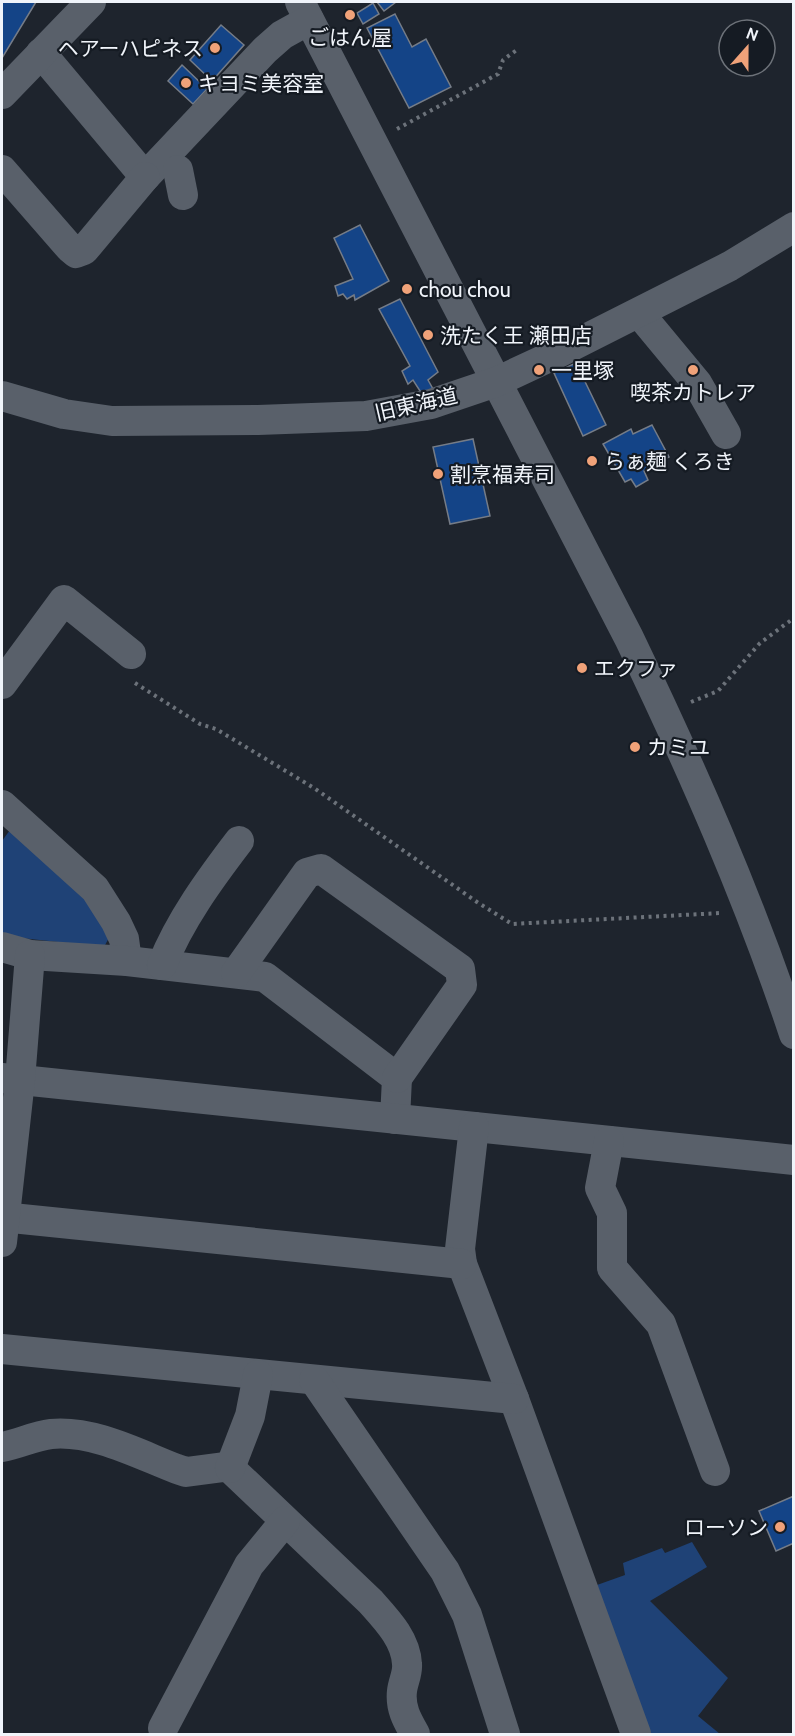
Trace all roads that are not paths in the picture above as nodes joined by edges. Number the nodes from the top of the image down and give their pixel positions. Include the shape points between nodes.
1 (92, 2) edge
2 (304, 11) edge
3 (41, 53) junction
4 (2, 94) edge
5 (188, 131) junction
6 (2, 170) edge
7 (145, 177) junction
8 (129, 226) dead end
9 (794, 227) edge
10 (639, 313) junction
11 (496, 382) junction
12 (2, 396) edge
13 (726, 434) dead end
14 (131, 654) dead end
15 (2, 684) edge
16 (2, 805) edge
17 (239, 841) dead end
18 (2, 947) edge
19 (30, 955) junction
20 (127, 961) junction
21 (162, 965) junction
22 (236, 973) junction
23 (794, 1034) edge
24 (397, 1077) junction
25 (11, 1079) edge
26 (395, 1119) junction
27 (474, 1127) junction
28 (609, 1141) junction
29 (794, 1160) edge
30 (2, 1225) edge
31 (462, 1264) junction
32 (2, 1349) edge
33 (258, 1375) junction
34 (314, 1380) junction
35 (514, 1399) junction
36 (2, 1447) edge
37 (230, 1468) junction
38 (715, 1470) dead end
39 (285, 1521) junction
40 (163, 1728) dead end
41 (415, 1734) edge
42 (505, 1734) edge
43 (636, 1734) edge

1 - 3 street
2 - 5 street
2 - 11 street
3 - 4 street
3 - 7 street
5 - 7 street
5 - 8 street via 180,182
6 - 7 street via 76,253 84,250
9 - 10 street, 旧東海道 via 730,266
10 - 11 street, 旧東海道
10 - 13 street via 697,383
11 - 12 street, 旧東海道 via 431,404 366,416 258,420 112,422 64,414
11 - 23 street via 665,713 747,905
14 - 15 street via 64,600
16 - 20 street via 94,889 124,939
17 - 21 street via 206,884
18 - 19 street
19 - 20 street
19 - 25 street
20 - 21 street
21 - 22 street
22 - 24 street via 265,977
22 - 24 street via 307,873 321,869 460,969 462,985
24 - 26 street
25 - 26 street
25 - 30 street
26 - 27 street
27 - 28 street
27 - 31 street via 460,1249
28 - 29 street
28 - 38 street via 600,1188 612,1213 612,1268 661,1324
30 - 31 street
31 - 35 street
32 - 33 street
33 - 34 street
33 - 37 street via 250,1416
34 - 35 street
34 - 42 street via 445,1571 468,1616
35 - 43 street
36 - 37 street via 35,1436 84,1436 186,1472
37 - 39 street
39 - 40 street via 249,1564
39 - 41 street via 391,1624 404,1647 404,1714

